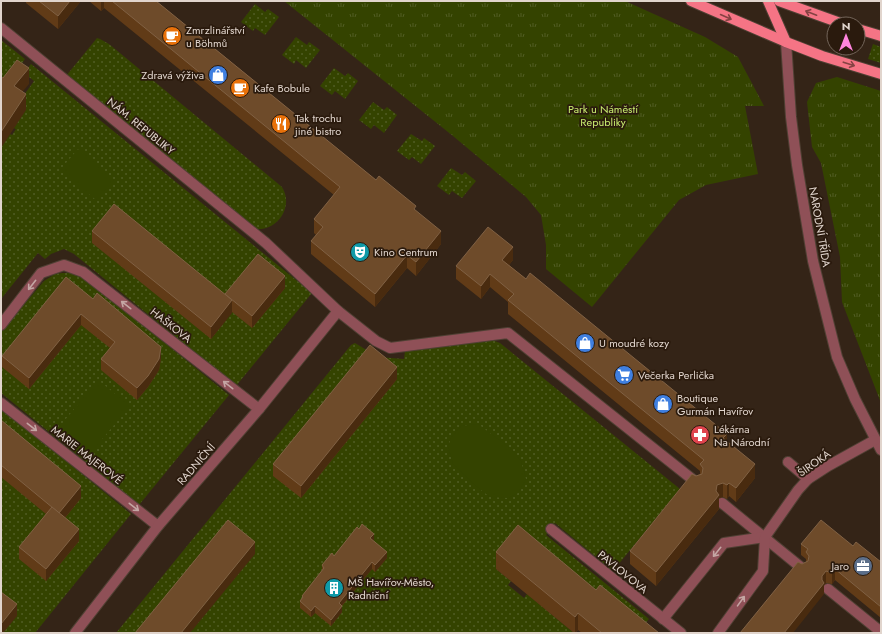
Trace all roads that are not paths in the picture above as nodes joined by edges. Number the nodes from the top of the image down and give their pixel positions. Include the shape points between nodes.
1 (691, 1) edge
2 (768, 1) edge
3 (779, 1) edge
4 (826, 18) edge
5 (1, 28) edge
6 (866, 31) edge
7 (881, 36) edge
8 (786, 42) junction
9 (881, 74) edge
10 (338, 312) junction
11 (1, 325) edge
12 (1, 403) edge
13 (259, 409) junction
14 (875, 440) junction
15 (881, 450) edge
16 (788, 462) dead end
17 (808, 479) junction
18 (697, 483) edge
19 (722, 503) edge
20 (158, 526) junction
21 (551, 529) dead end
22 (765, 537) junction
23 (803, 568) edge
24 (828, 589) edge
25 (663, 619) junction
26 (881, 632) edge
27 (75, 633) edge
28 (681, 633) edge
29 (718, 633) edge

1 -> 8 main road
2 - 8 main road, NÁRODNÍ TŘÍDA
4 -> 3 main road
5 - 10 street, NÁM. REPUBLIKY via 266,244
6 - 7 main road
8 -> 9 main road
8 - 14 street, NÁRODNÍ TŘÍDA via 791,117 813,261 837,357 854,399
10 - 13 street, RADNIČNÍ
10 - 18 street, NÁM. REPUBLIKY via 376,341 390,348 508,333
13 -> 11 street, HAŠKOVA via 83,272 64,265 42,273
12 -> 20 street, MARIE MAJEROVÉ
13 - 20 street, RADNIČNÍ
14 - 15 street, NÁRODNÍ TŘÍDA
14 - 17 street, ŠIROKÁ
16 - 17 street
17 - 22 street, ŠIROKÁ
19 - 22 street
20 - 27 street, RADNIČNÍ
21 - 25 street, PAVLOVOVA
22 - 23 street
22 -> 25 street via 724,543
29 -> 22 street via 763,571
24 - 26 street
25 - 28 street, PAVLOVOVA

